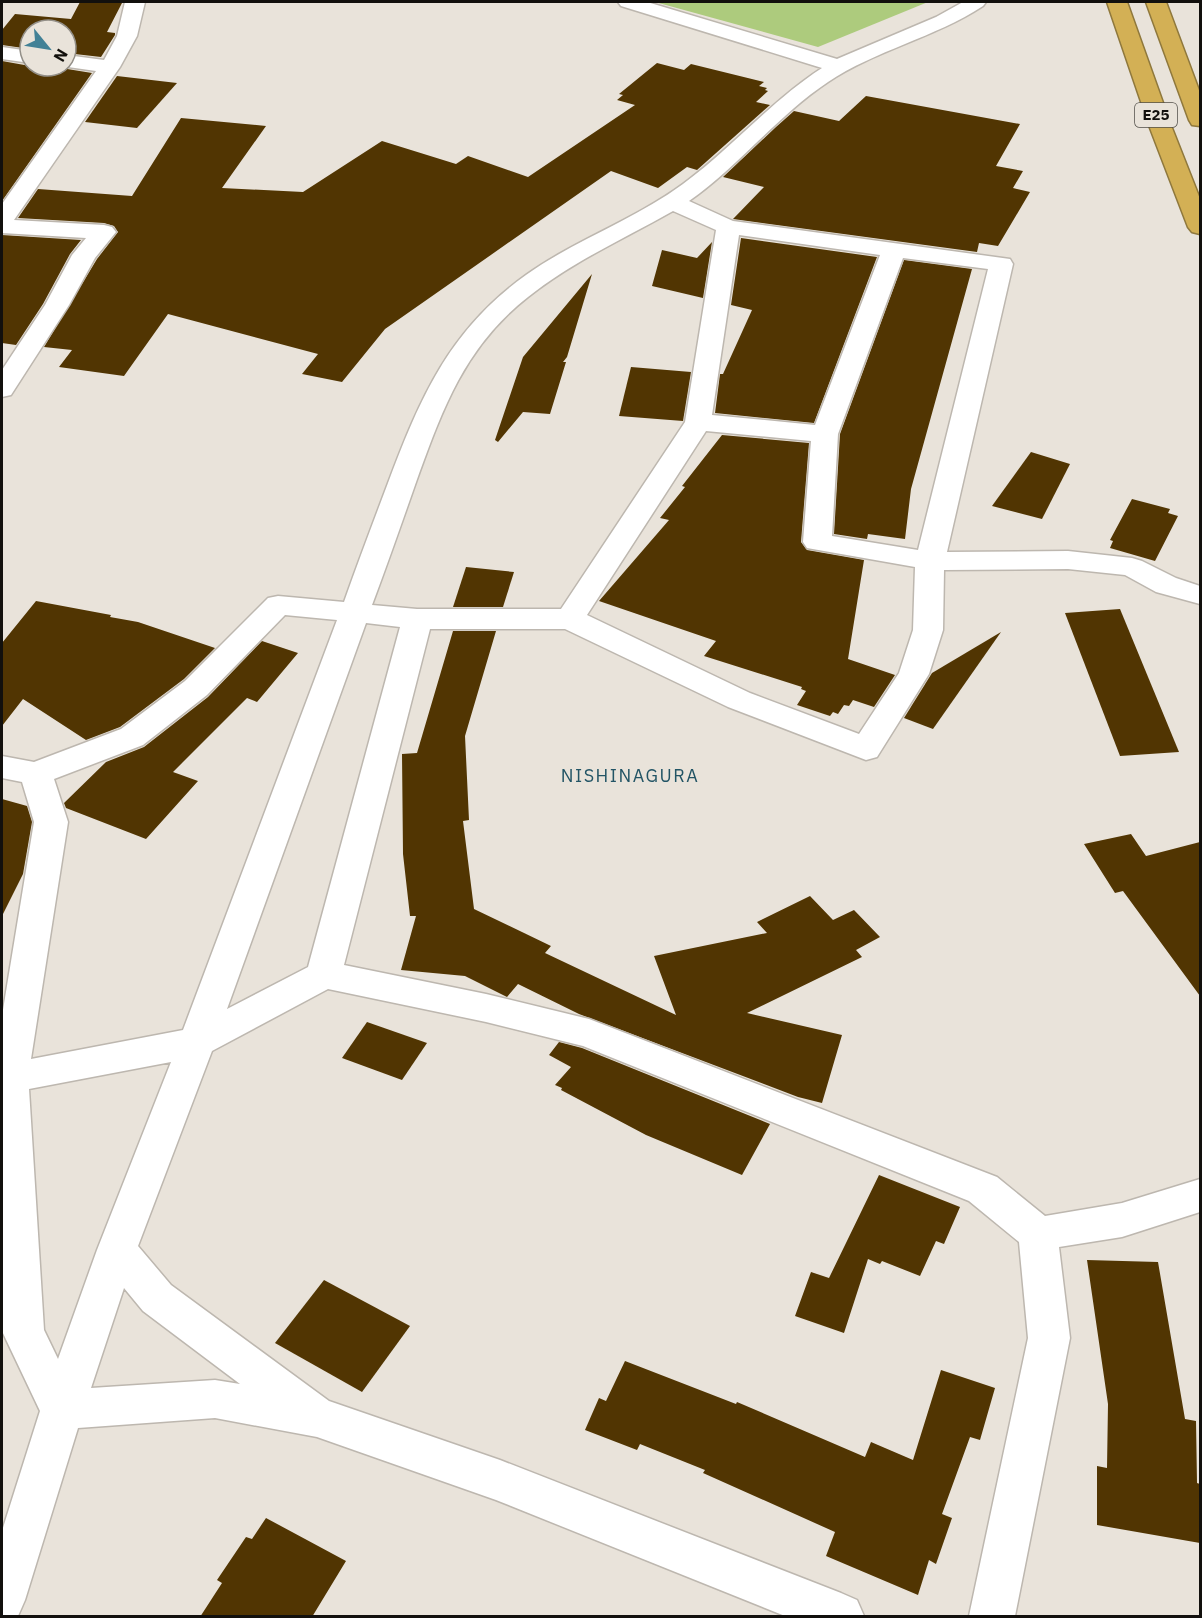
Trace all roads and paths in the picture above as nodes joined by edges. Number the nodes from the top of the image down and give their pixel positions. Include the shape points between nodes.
1 (135, 2) edge
2 (628, 2) edge
3 (976, 2) edge
4 (1117, 2) edge
5 (1156, 2) edge
6 (2, 53) edge
7 (18, 55) edge
8 (78, 63) edge
9 (838, 66) junction
10 (110, 67) junction
11 (1200, 120) edge
12 (673, 202) junction
13 (2, 220) edge
14 (2, 226) edge
15 (728, 227) junction
16 (1200, 227) edge
17 (894, 250) junction
18 (2, 389) edge
19 (698, 422) junction
20 (825, 435) junction
21 (930, 561) junction
22 (1200, 595) edge
23 (355, 614) junction
24 (417, 619) junction
25 (570, 619) junction
26 (2, 767) edge
27 (36, 774) junction
28 (324, 975) junction
29 (196, 1042) junction
30 (6, 1078) edge
31 (1200, 1196) edge
32 (1038, 1234) junction
33 (117, 1250) junction
34 (62, 1410) junction
35 (317, 1417) junction
36 (2, 1600) edge
37 (840, 1617) edge
38 (992, 1617) edge

1 - 10 street via 128,36
2 - 9 street
3 - 9 street
4 - 16 highway, E25
5 - 11 highway, E25
6 - 7 street
8 - 10 street
9 - 12 street via 792,98
10 - 13 street
12 - 15 street
12 - 23 street via 548,270 516,294 463,349 420,434
14 - 18 street via 104,232 84,255 57,305
15 - 17 street
15 - 19 street
17 - 20 street
17 - 21 street via 1001,264
19 - 20 street
19 - 25 street
20 - 21 street via 817,542
21 - 22 street via 1068,560 1132,567 1166,585
21 - 25 street via 927,630 914,674 866,749 739,700
23 - 24 street
23 - 27 street via 278,605 196,688 132,737
23 - 29 street
24 - 25 street
24 - 28 street
26 - 27 street
27 - 30 street via 51,822
28 - 29 street
28 - 32 street via 589,1033 983,1189
29 - 30 street
29 - 33 street
30 - 34 street via 23,1331
31 - 32 street via 1122,1220
32 - 38 street via 1048,1338
33 - 34 street
33 - 35 street via 157,1298
34 - 35 street via 215,1400
34 - 36 street
35 - 37 street via 500,1481

